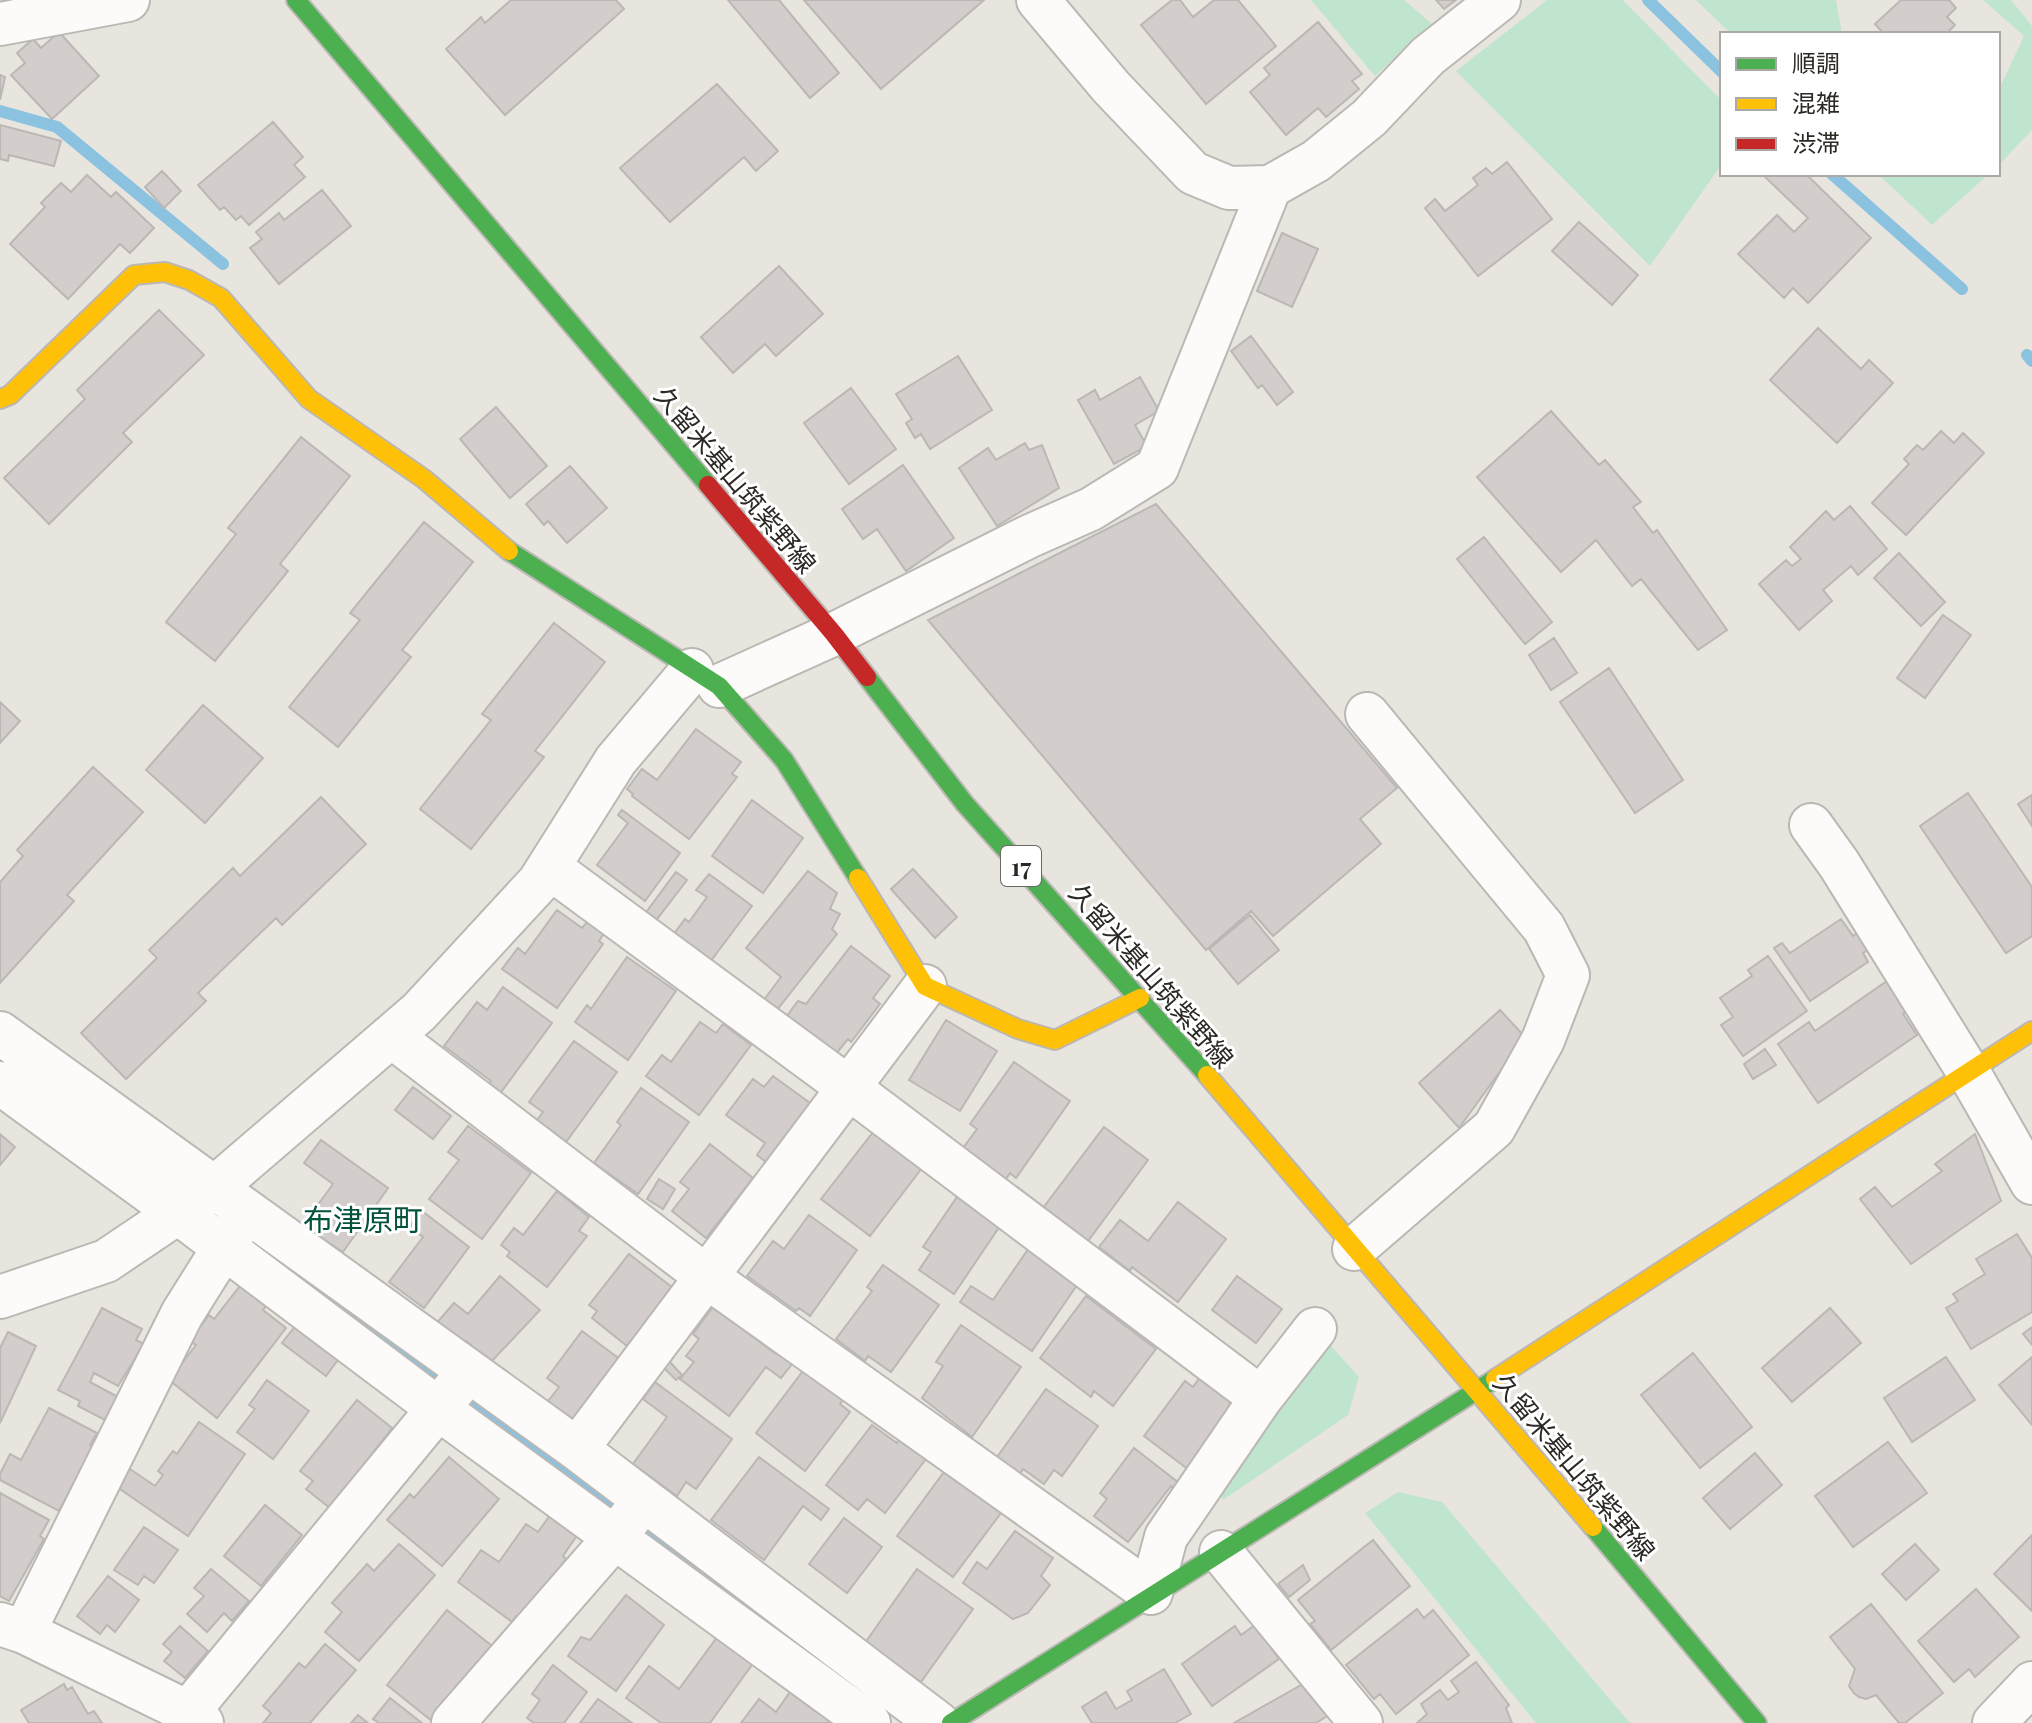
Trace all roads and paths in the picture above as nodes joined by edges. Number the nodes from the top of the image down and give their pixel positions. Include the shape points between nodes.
1 (128, 0) edge
2 (296, 0) edge
3 (1038, 0) edge
4 (1499, 0) edge
5 (0, 24) edge
6 (1270, 187) junction
7 (0, 399) edge
8 (834, 634) junction
9 (706, 678) junction
10 (1367, 714) dead end
11 (1811, 825) dead end
12 (550, 868) junction
13 (925, 986) junction
14 (1140, 998) junction
15 (2032, 1031) edge
16 (0, 1033) edge
17 (391, 1036) junction
18 (1969, 1073) junction
19 (0, 1083) edge
20 (849, 1088) junction
21 (2032, 1183) edge
22 (230, 1200) junction
23 (177, 1212) junction
24 (224, 1247) junction
25 (1354, 1249) junction
26 (707, 1277) junction
27 (0, 1297) edge
28 (1315, 1329) dead end
29 (468, 1371) junction
30 (1478, 1390) junction
31 (1261, 1398) junction
32 (440, 1410) junction
33 (577, 1449) junction
34 (643, 1500) junction
35 (616, 1536) junction
36 (1221, 1552) junction
37 (1151, 1593) junction
38 (12, 1628) edge
39 (2032, 1683) edge
40 (195, 1718) edge
41 (1356, 1721) edge
42 (453, 1723) edge
43 (869, 1723) edge
44 (938, 1723) edge
45 (951, 1723) edge
46 (1757, 1723) edge
47 (1994, 1723) edge

1 - 5 street
2 - 8 street, 久留米基山筑紫野線 / 17
3 - 6 street via 1193,173 1229,188
4 - 6 street via 1428,56 1369,118 1316,161
6 - 8 street via 1157,468 1091,509
7 - 9 street via 134,275 165,272 189,280 221,298 309,399 424,479 517,557
8 - 9 street
8 - 14 street, 久留米基山筑紫野線 / 17 via 965,804
9 - 12 street via 616,760
9 - 13 street via 784,760
10 - 25 street via 1544,928 1568,975 1543,1040 1494,1128
11 - 18 street
12 - 17 street
12 - 20 street
13 - 14 street via 1018,1029 1055,1040
13 - 20 street
14 - 25 street, 久留米基山筑紫野線 / 17
15 - 18 street
16 - 22 street
17 - 22 street
17 - 26 street
18 - 21 street
18 - 30 street
19 - 23 street
20 - 26 street
20 - 31 street
22 - 23 street
22 - 24 street
22 - 29 street
23 - 24 street
23 - 27 street via 106,1261
24 - 32 street
24 - 38 street via 182,1314
25 - 30 street, 久留米基山筑紫野線 / 17
26 - 33 street
26 - 37 street
28 - 31 street
29 - 32 street
29 - 33 street
30 - 36 street
30 - 46 street, 久留米基山筑紫野線 / 17
31 - 37 street via 1166,1537
32 - 35 street
32 - 40 street
33 - 34 street
34 - 35 street
34 - 44 street
35 - 42 street
35 - 43 street
36 - 37 street
36 - 41 street
37 - 45 street
38 - 40 street
39 - 47 street

